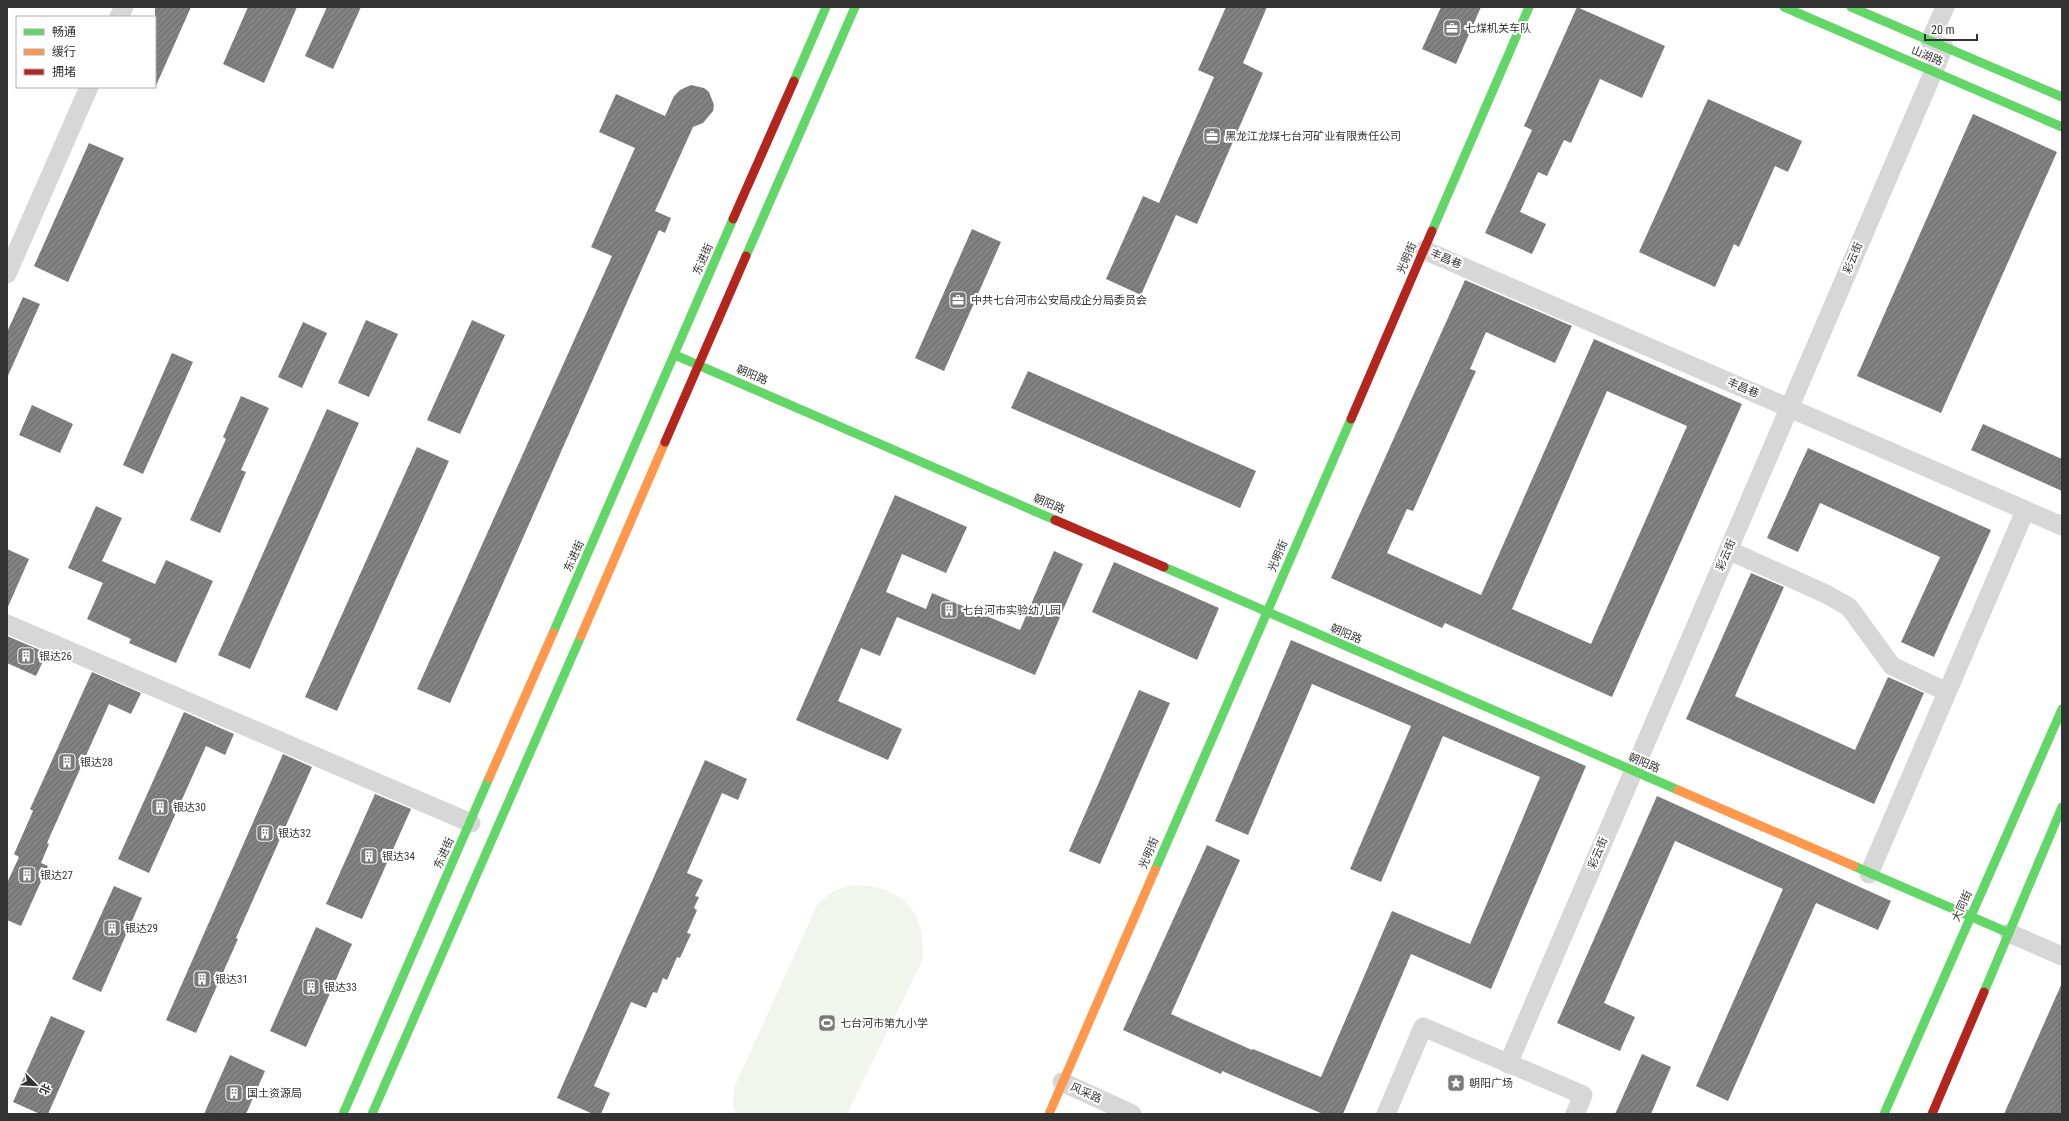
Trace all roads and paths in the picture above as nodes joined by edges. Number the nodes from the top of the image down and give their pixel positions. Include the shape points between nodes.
1 (124, 7) edge
2 (826, 7) edge
3 (855, 7) edge
4 (1529, 7) edge
5 (1784, 7) edge
6 (1851, 7) edge
7 (1945, 7) edge
8 (120, 16) edge
9 (1937, 44) junction
10 (1933, 72) junction
11 (89, 88) edge
12 (2062, 97) edge
13 (2062, 127) edge
14 (1424, 250) junction
15 (7, 274) edge
16 (675, 354) junction
17 (698, 365) junction
18 (1789, 408) junction
19 (2025, 511) junction
20 (2062, 526) edge
21 (1728, 550) junction
22 (1267, 612) junction
23 (7, 624) edge
24 (1947, 692) junction
25 (2062, 709) edge
26 (1633, 771) junction
27 (2062, 807) edge
28 (471, 822) junction
29 (1869, 874) junction
30 (1970, 918) junction
31 (2009, 934) junction
32 (2062, 956) edge
33 (1508, 1064) junction
34 (1062, 1082) junction
35 (343, 1114) edge
36 (372, 1114) edge
37 (1049, 1114) edge
38 (1132, 1114) edge
39 (1386, 1114) edge
40 (1575, 1114) edge
41 (1884, 1114) edge
42 (1932, 1114) edge

1 - 8 street
2 - 16 main road, 东进街
3 - 17 main road
4 - 14 main road, 光明街
5 - 10 main road, 山湖路
6 - 9 main road, 山湖路
7 - 9 street, 彩云街
9 - 10 street, 彩云街
9 - 12 main road, 山湖路
10 - 13 main road, 山湖路
10 - 18 street, 彩云街
11 - 15 street
14 - 18 street, 丰昌巷
14 - 22 main road, 光明街
16 - 17 main road, 朝阳路
16 - 28 main road, 东进街
17 - 22 main road, 朝阳路
17 - 36 main road
18 - 19 street, 丰昌巷
18 - 21 street, 彩云街
19 - 20 street, 丰昌巷
19 - 24 street
21 - 24 street via 1826,594 1849,608 1892,666
21 - 26 street, 彩云街
22 - 26 main road, 朝阳路
22 - 34 main road, 光明街
23 - 28 street
24 - 29 street
25 - 30 main road, 大同街
26 - 29 main road, 朝阳路
26 - 33 street, 彩云街
27 - 31 main road
28 - 35 main road, 东进街
29 - 30 main road, 朝阳路
30 - 31 main road, 朝阳路
30 - 41 main road, 大同街
31 - 32 street
31 - 42 main road
33 - 39 street via 1423,1027
33 - 40 street via 1583,1095
34 - 37 main road, 光明街
34 - 38 street, 风采路

